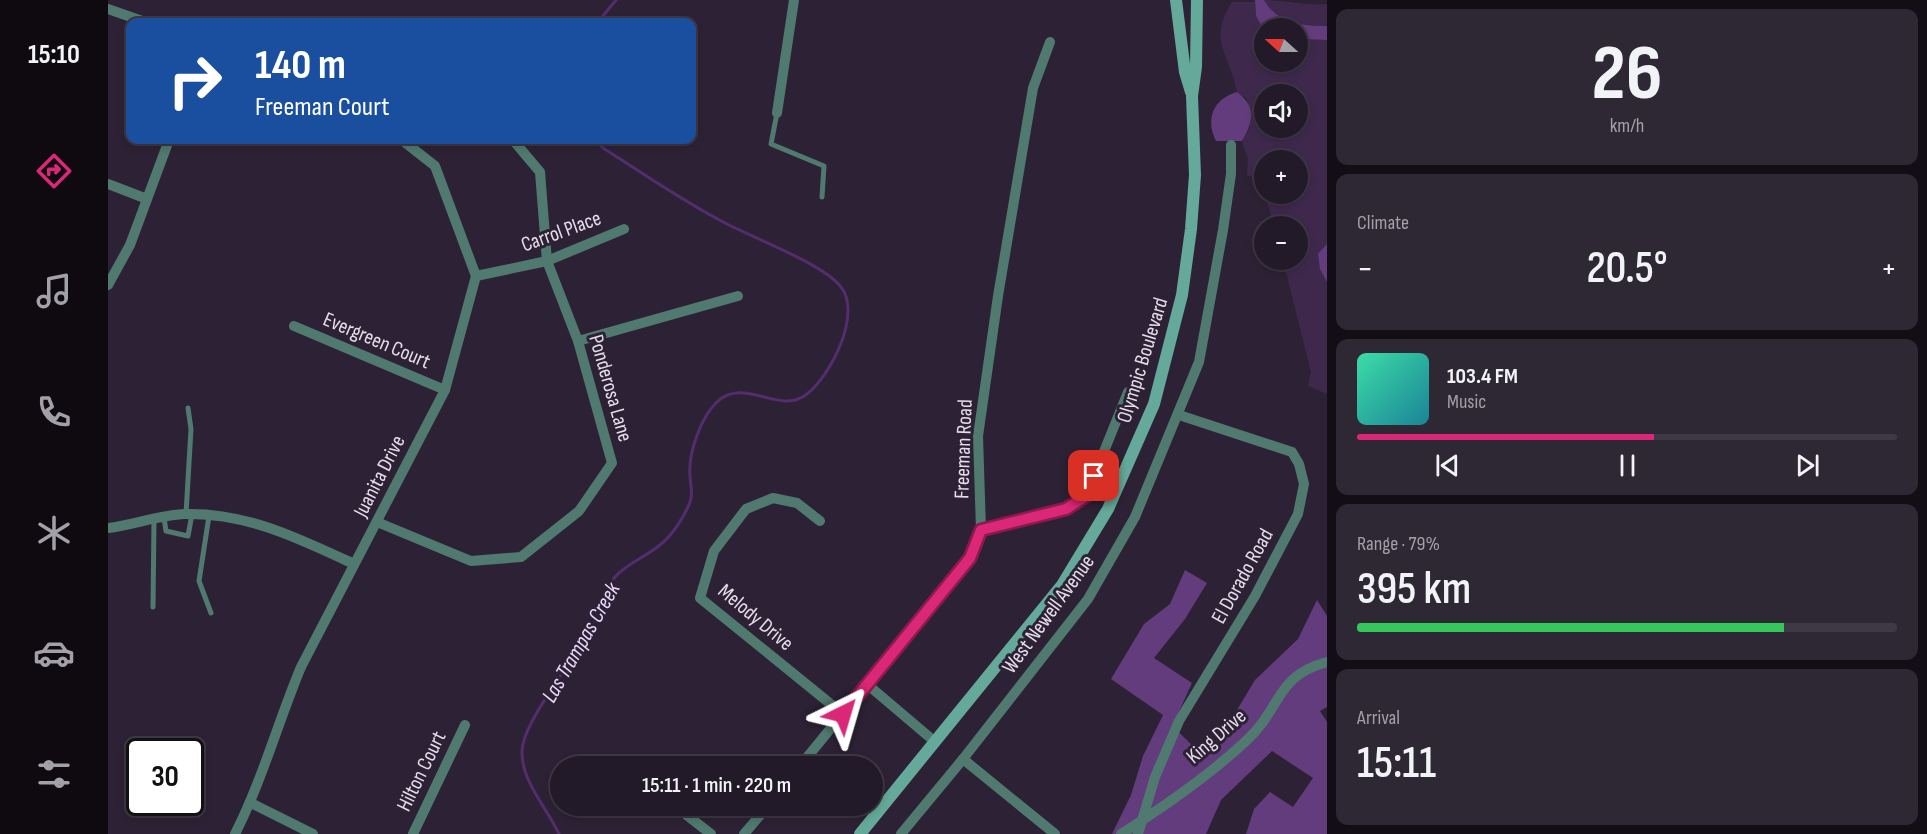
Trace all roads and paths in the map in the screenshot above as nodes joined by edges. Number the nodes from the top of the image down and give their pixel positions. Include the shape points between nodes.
1 (794, 0) edge
2 (1176, 0) edge
3 (1197, 0) edge
4 (108, 9) edge
5 (134, 18) edge
6 (1050, 42) dead end
7 (1192, 96) junction
8 (777, 113) joint
9 (168, 144) edge
10 (407, 144) edge
11 (516, 144) edge
12 (1231, 146) dead end
13 (108, 184) edge
14 (822, 197) dead end
15 (147, 199) junction
16 (624, 229) dead end
17 (547, 261) junction
18 (476, 276) junction
19 (108, 285) edge
20 (738, 296) dead end
21 (294, 326) dead end
22 (578, 341) junction
23 (445, 390) junction
24 (1128, 392) dead end
25 (188, 408) dead end
26 (1179, 415) junction
27 (189, 514) junction
28 (209, 516) junction
29 (159, 519) junction
30 (820, 521) dead end
31 (377, 522) junction
32 (108, 528) edge
33 (981, 530) junction
34 (354, 564) junction
35 (153, 607) dead end
36 (211, 613) dead end
37 (1327, 662) edge
38 (868, 685) junction
39 (843, 714) junction
40 (465, 725) dead end
41 (934, 741) junction
42 (808, 756) edge
43 (963, 759) junction
44 (251, 803) junction
45 (688, 816) edge
46 (759, 816) edge
47 (1141, 821) junction
48 (235, 834) edge
49 (314, 834) edge
50 (413, 834) edge
51 (711, 834) edge
52 (744, 834) edge
53 (860, 834) edge
54 (901, 834) edge
55 (1055, 834) edge
56 (1121, 834) edge
57 (1138, 834) edge

1 - 8 street
2 - 7 main road, Olympic Boulevard
3 - 7 main road, Olympic Boulevard
4 - 5 street
6 - 33 street, Freeman Road via 1034,88 978,436
7 - 41 main road, Olympic Boulevard via 1195,175 1191,229 1182,295 1154,404 1108,509 1062,585
8 - 14 lane via 771,144 824,166
9 - 15 street
10 - 18 street via 435,166
11 - 17 street, Ponderosa Lane via 540,172
12 - 26 street, West Newell Avenue via 1231,174 1214,289 1199,363
13 - 15 street
15 - 19 street via 130,245
16 - 17 street, Carrol Place
17 - 18 street, Carrol Place
17 - 22 street, Ponderosa Lane
18 - 23 street, Juanita Drive
20 - 22 street
21 - 23 street, Evergreen Court
22 - 31 street, Ponderosa Lane via 612,463 579,511 521,557 471,561
23 - 31 street, Juanita Drive
24 - 33 street via 1086,496 1066,509
25 - 27 lane
26 - 43 street, West Newell Avenue via 1135,517 1088,599
26 - 47 street, El Dorado Road via 1292,453 1304,484 1298,514 1266,575 1179,721
27 - 28 street
27 - 29 street
27 - 29 lane via 188,536 166,531
28 - 34 street via 245,520 286,532
28 - 36 lane via 199,581
29 - 32 street
29 - 35 lane
30 - 39 street, Melody Drive via 798,503 773,498 746,509 714,551 700,598
31 - 34 street, Juanita Drive
33 - 38 street, Freeman Road via 970,558
34 - 44 street, Juanita Drive via 301,667
37 - 47 street, King Drive via 1295,675 1248,739
38 - 39 street, Freeman Road
38 - 41 street
39 - 42 street, Freeman Road
40 - 50 street, Hilton Court
41 - 53 main road, Olympic Boulevard
43 - 54 street, West Newell Avenue
43 - 55 street
44 - 48 street, Juanita Drive
44 - 49 street
45 - 51 street
46 - 52 street
47 - 56 street, King Drive
47 - 57 street

